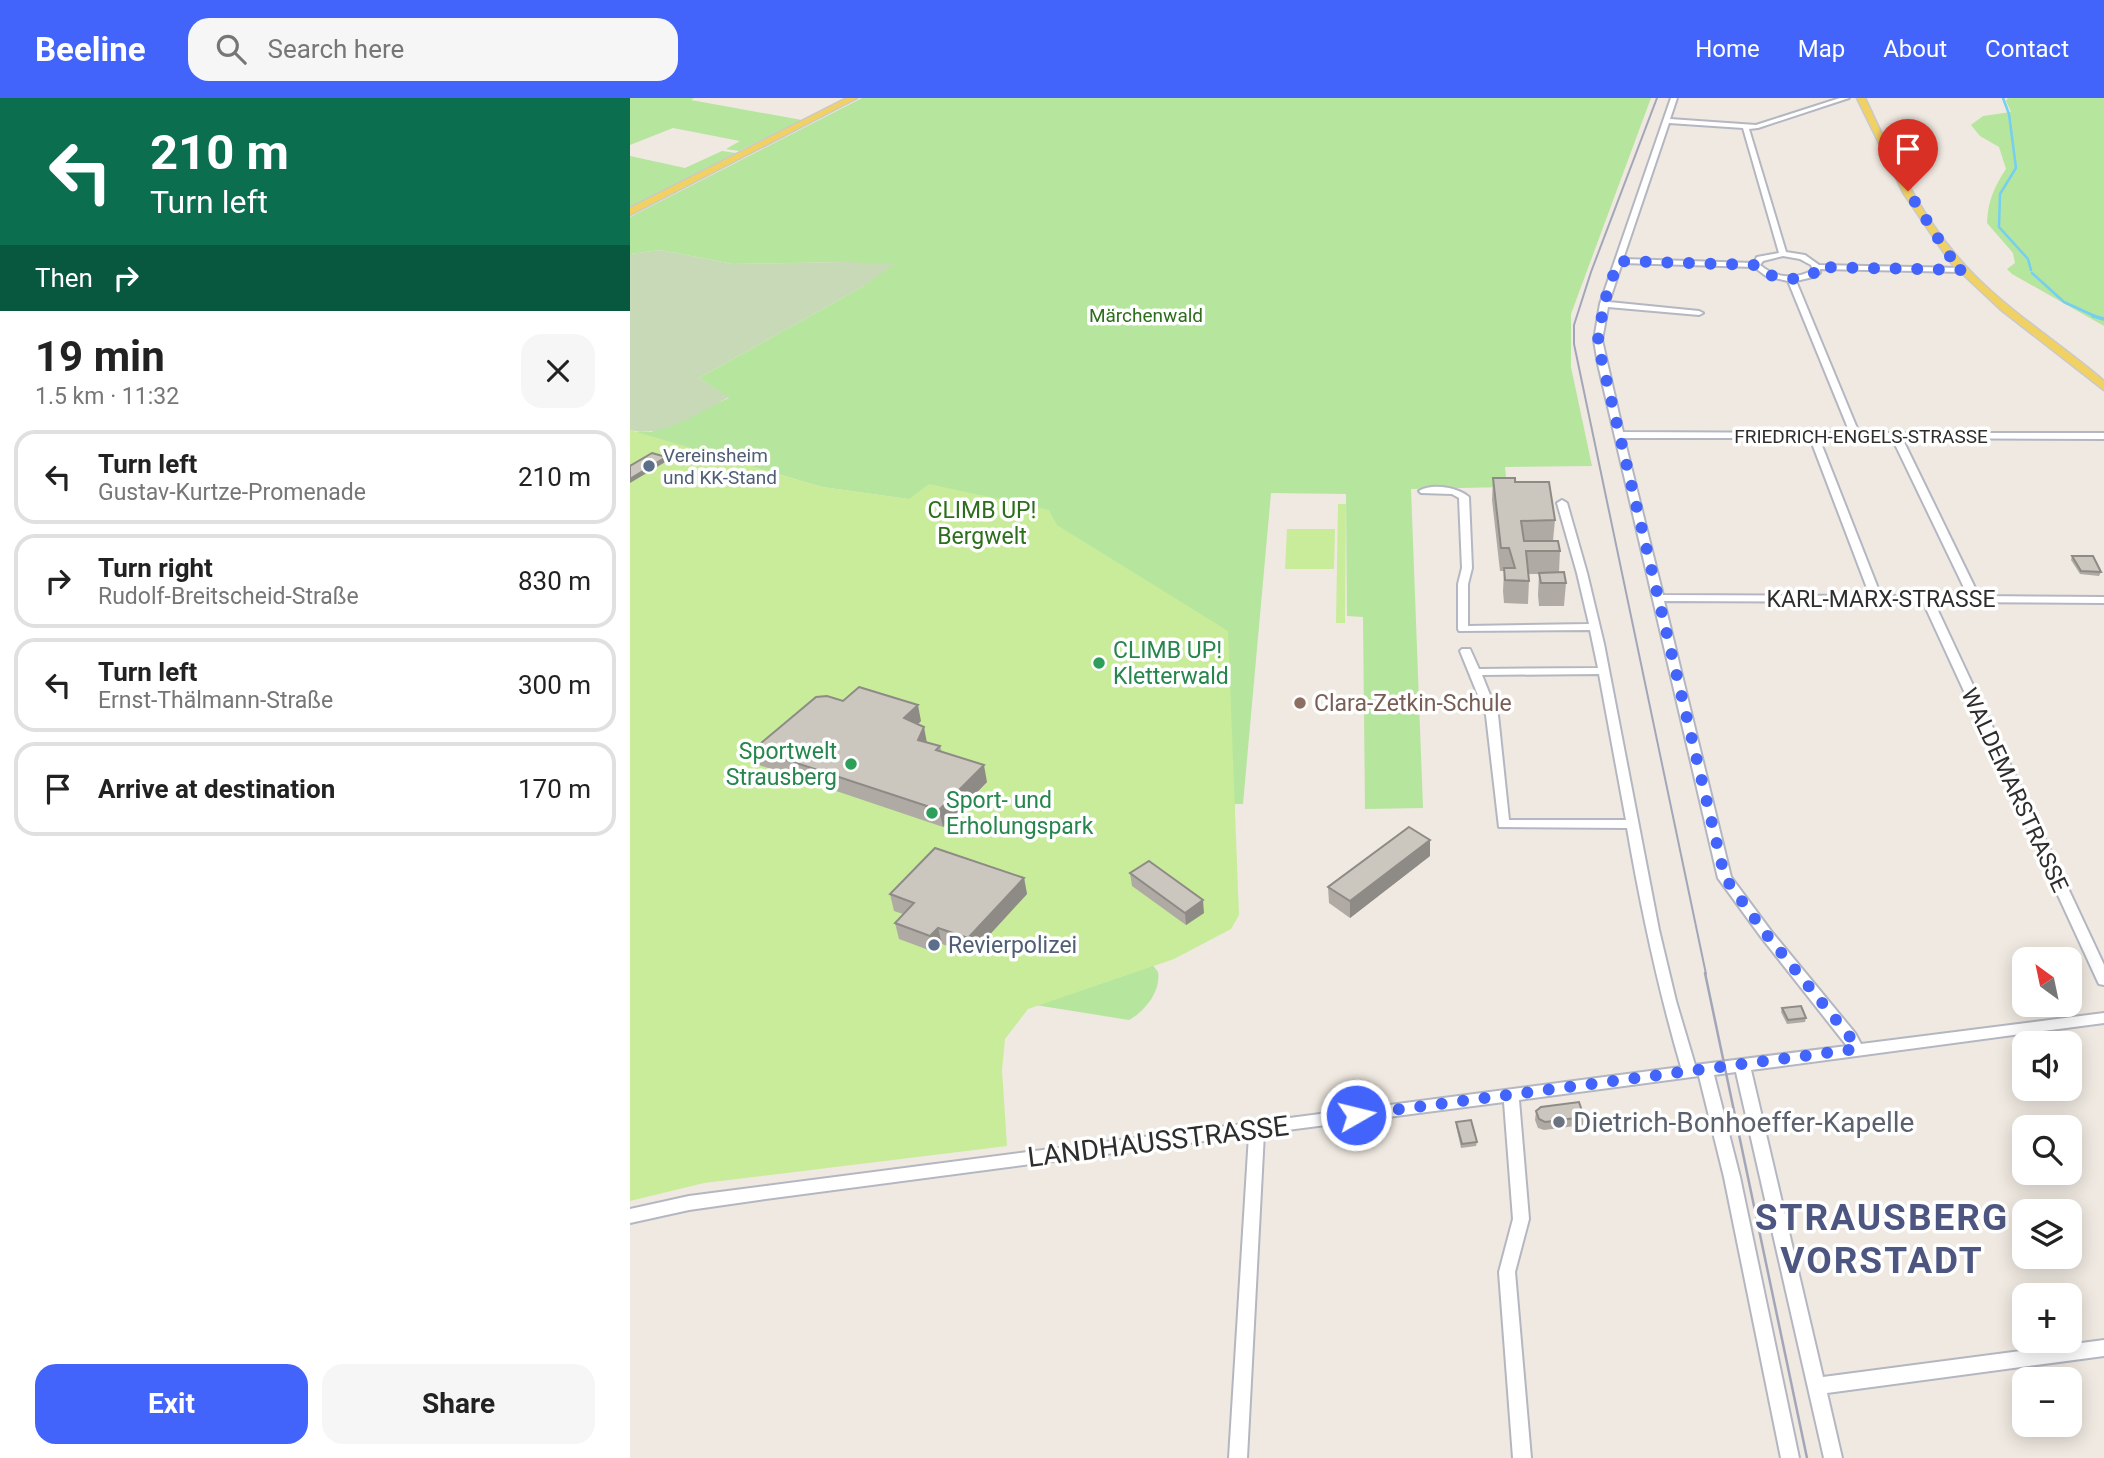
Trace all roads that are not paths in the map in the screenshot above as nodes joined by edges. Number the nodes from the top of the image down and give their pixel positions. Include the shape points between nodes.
1 (853, 98) edge
2 (1674, 98) edge
3 (1846, 98) edge
4 (1861, 98) edge
5 (1666, 121) junction
6 (1746, 128) junction
7 (630, 212) edge
8 (1783, 254) junction
9 (1618, 261) junction
10 (1756, 265) junction
11 (1817, 267) junction
12 (1963, 270) junction
13 (1791, 278) junction
14 (1604, 303) junction
15 (1699, 313) dead end
16 (2104, 387) edge
17 (1618, 435) junction
18 (1814, 436) junction
19 (1856, 436) junction
20 (1896, 436) junction
21 (2104, 436) edge
22 (1424, 491) dead end
23 (1562, 503) dead end
24 (1657, 598) junction
25 (1927, 599) junction
26 (1877, 600) junction
27 (1975, 600) junction
28 (2104, 600) edge
29 (1595, 627) junction
30 (1466, 651) dead end
31 (1604, 671) junction
32 (1473, 672) junction
33 (1633, 824) junction
34 (2104, 980) edge
35 (2104, 1018) edge
36 (1856, 1049) junction
37 (1742, 1064) junction
38 (1697, 1070) junction
39 (1511, 1094) junction
40 (1257, 1129) junction
41 (630, 1216) edge
42 (1521, 1219) joint
43 (2104, 1348) edge
44 (1819, 1386) junction
45 (1238, 1458) edge
46 (1522, 1458) edge
47 (1790, 1458) edge
48 (1833, 1458) edge

1 - 7 main road
2 - 5 street
3 - 6 street
4 - 12 main road via 1889,163
5 - 6 street
5 - 9 street
6 - 8 street
8 - 10 street via 1765,256
8 - 11 street via 1810,260
9 - 10 street
9 - 14 street
10 - 13 street via 1770,275
11 - 12 street
11 - 13 street via 1808,277
12 - 16 main road
13 - 19 street
14 - 15 street
14 - 17 street via 1598,340
17 - 18 street, FRIEDRICH-ENGELS-STRASSE
17 - 24 street
18 - 19 street, FRIEDRICH-ENGELS-STRASSE
18 - 26 street
19 - 20 street, FRIEDRICH-ENGELS-STRASSE
20 - 21 street, FRIEDRICH-ENGELS-STRASSE
20 - 27 street
22 - 29 street via 1454,491 1464,497 1467,568 1463,629
23 - 29 street
24 - 26 street, KARL-MARX-STRASSE
24 - 36 street via 1728,885
25 - 26 street, KARL-MARX-STRASSE
25 - 27 street, KARL-MARX-STRASSE
25 - 34 street, WALDEMARSTRASSE
27 - 28 street, KARL-MARX-STRASSE
29 - 31 street
30 - 32 street
31 - 32 street
31 - 33 street
32 - 33 street via 1492,715 1503,824
33 - 38 street via 1665,989
35 - 36 street, LANDHAUSSTRASSE
36 - 37 street, LANDHAUSSTRASSE
37 - 38 street, LANDHAUSSTRASSE
37 - 44 street
38 - 39 street, LANDHAUSSTRASSE
38 - 47 street via 1732,1177
39 - 40 street, LANDHAUSSTRASSE
39 - 42 street
40 - 41 street, LANDHAUSSTRASSE via 759,1193
40 - 45 street
42 - 46 street via 1507,1272
43 - 44 street
44 - 48 street

